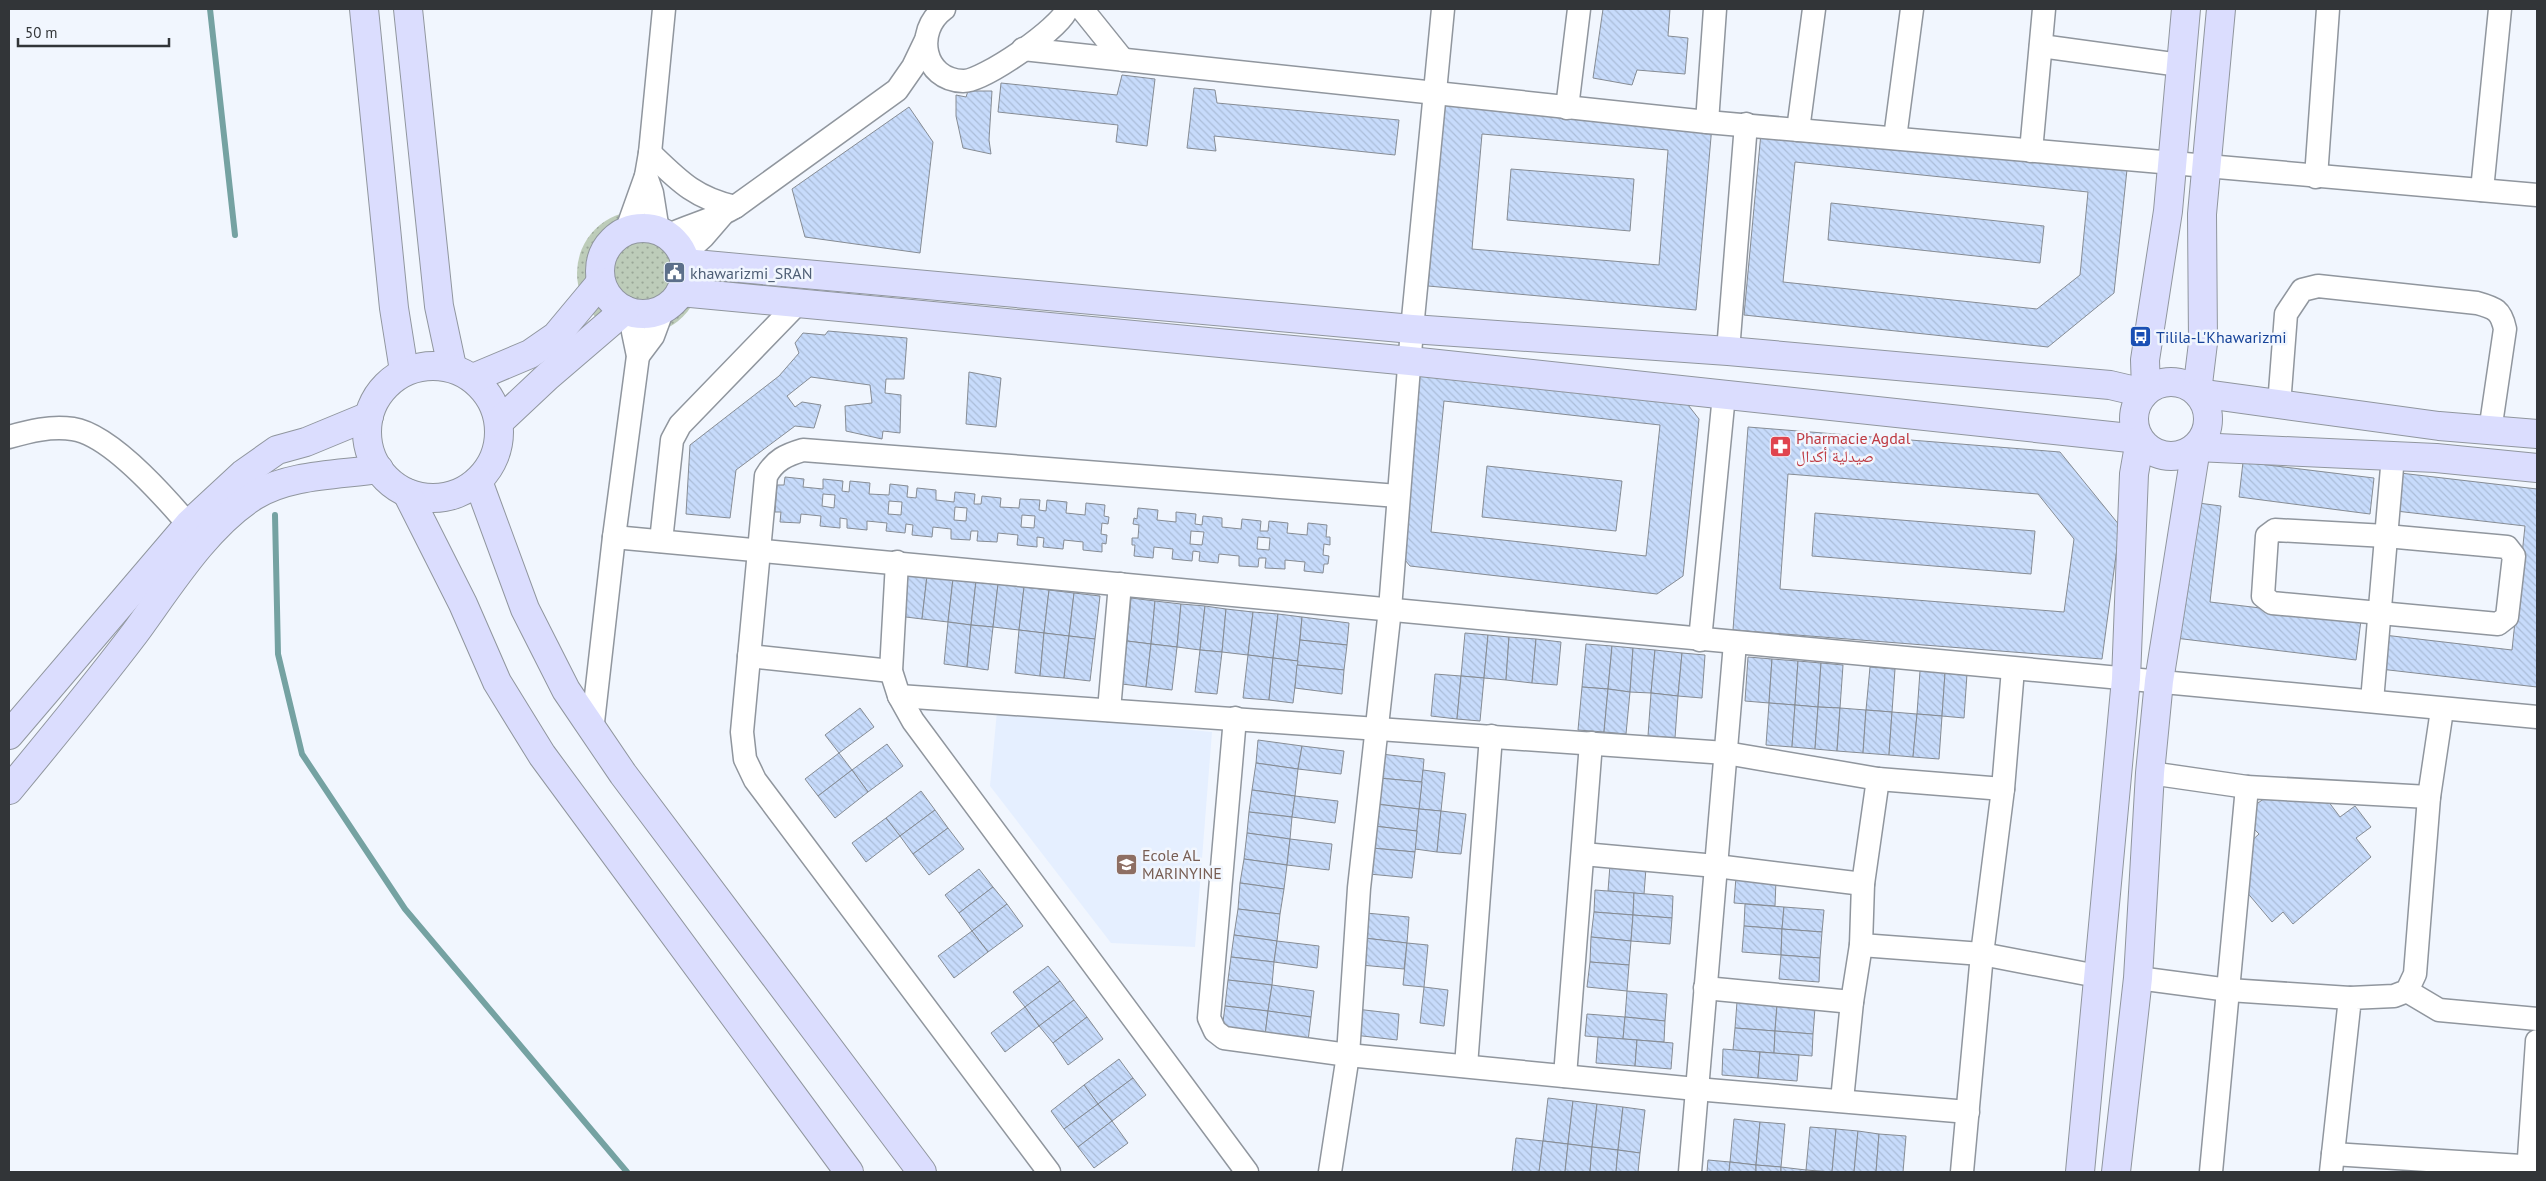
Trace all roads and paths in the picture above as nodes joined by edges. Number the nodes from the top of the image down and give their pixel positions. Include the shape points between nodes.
1 (364, 9) edge
2 (408, 9) edge
3 (664, 9) edge
4 (944, 9) edge
5 (1067, 9) edge
6 (1082, 9) edge
7 (1443, 9) edge
8 (1579, 9) edge
9 (1715, 9) edge
10 (1814, 9) edge
11 (1912, 9) edge
12 (2044, 9) edge
13 (2186, 9) edge
14 (2221, 9) edge
15 (2328, 9) edge
16 (2500, 9) edge
17 (925, 42) junction
18 (2041, 46) junction
19 (1023, 48) junction
20 (1123, 60) junction
21 (2180, 65) junction
22 (951, 79) junction
23 (897, 90) junction
24 (1435, 94) junction
25 (1567, 108) junction
26 (1707, 122) junction
27 (1746, 124) junction
28 (1798, 130) junction
29 (1895, 138) junction
30 (2031, 150) junction
31 (650, 153) junction
32 (2173, 164) junction
33 (2207, 167) junction
34 (646, 176) junction
35 (2316, 177) junction
36 (2482, 190) junction
37 (2537, 195) edge
38 (729, 211) junction
39 (626, 232) junction
40 (673, 246) junction
41 (601, 282) junction
42 (672, 300) junction
43 (798, 303) junction
44 (630, 312) junction
45 (1412, 329) junction
46 (1728, 351) junction
47 (638, 356) junction
48 (1410, 361) junction
49 (404, 371) junction
50 (462, 373) junction
51 (2145, 391) junction
52 (2198, 393) junction
53 (1724, 395) junction
54 (2279, 405) junction
55 (369, 416) junction
56 (499, 422) junction
57 (2439, 426) junction
58 (2490, 431) junction
59 (2537, 434) edge
60 (9, 437) edge
61 (2139, 439) junction
62 (2196, 447) junction
63 (2393, 456) junction
64 (2436, 458) junction
65 (2537, 468) edge
66 (379, 469) junction
67 (478, 482) junction
68 (407, 493) junction
69 (1398, 496) junction
70 (196, 534) junction
71 (614, 536) junction
72 (2386, 536) junction
73 (661, 541) junction
74 (757, 550) junction
75 (897, 562) junction
76 (1120, 584) junction
77 (1390, 609) junction
78 (2379, 613) junction
79 (1700, 640) junction
80 (1736, 644) junction
81 (749, 656) junction
82 (2013, 669) junction
83 (891, 671) junction
84 (2126, 679) junction
85 (2159, 681) junction
86 (899, 696) junction
87 (2372, 701) junction
88 (1109, 710) junction
89 (2442, 710) junction
90 (1235, 718) junction
91 (2537, 718) edge
92 (1377, 728) junction
93 (592, 731) junction
94 (9, 735) edge
95 (1491, 736) junction
96 (1591, 743) junction
97 (1726, 753) junction
98 (2150, 773) junction
99 (1878, 779) junction
100 (2247, 787) junction
101 (2003, 789) junction
102 (9, 790) edge
103 (2429, 797) junction
104 (1583, 854) junction
105 (1716, 866) junction
106 (1863, 884) junction
107 (1861, 945) junction
108 (1982, 954) junction
109 (2097, 976) junction
110 (2138, 978) junction
111 (1705, 988) junction
112 (2230, 990) junction
113 (2407, 991) junction
114 (2350, 998) junction
115 (1852, 1002) junction
116 (2537, 1019) edge
117 (2537, 1041) edge
118 (1348, 1055) junction
119 (1466, 1066) junction
120 (1565, 1076) junction
121 (1696, 1089) junction
122 (1842, 1100) junction
123 (1968, 1112) junction
124 (2332, 1163) edge
125 (2531, 1169) edge
126 (849, 1172) edge
127 (922, 1172) edge
128 (1049, 1172) edge
129 (1247, 1172) edge
130 (1330, 1172) edge
131 (1690, 1172) edge
132 (1962, 1172) edge
133 (2080, 1172) edge
134 (2116, 1172) edge
135 (2211, 1172) edge

1 - 49 street via 394,308
2 - 50 street via 439,306
3 - 31 street
4 - 17 street via 931,22
5 - 19 street via 1054,28
6 - 20 street
7 - 24 street
8 - 25 street
9 - 26 street
10 - 28 street
11 - 29 street
12 - 18 street
13 - 21 street
14 - 33 street
15 - 35 street
16 - 36 street
17 - 22 street via 932,65
17 - 23 street
18 - 21 street
18 - 30 street
19 - 20 street
19 - 22 street via 979,78
20 - 24 street
21 - 32 street
22 - 23 street
23 - 38 street
24 - 25 street
24 - 45 street
25 - 26 street
26 - 27 street
27 - 28 street
27 - 46 street
28 - 29 street
29 - 30 street
30 - 32 street
31 - 34 street
31 - 38 street via 689,189
32 - 33 street
32 - 51 street via 2145,360
33 - 35 street
33 - 52 street via 2202,214 2203,343
34 - 39 street
34 - 40 street
35 - 36 street
36 - 37 street
38 - 40 street via 703,237
39 - 40 street via 643,228
39 - 41 street via 611,242 603,254
40 - 42 street via 684,280
40 - 45 street
41 - 44 street via 607,295
41 - 50 street via 556,336 530,354
42 - 43 street
42 - 44 street via 651,313
42 - 47 street
43 - 48 street
43 - 73 street via 680,425 672,440
44 - 47 street
44 - 56 street via 548,376
45 - 46 street
45 - 48 street
46 - 51 street via 2096,383
47 - 71 street
48 - 53 street
48 - 69 street
49 - 50 street via 427,366
49 - 55 street via 383,389
50 - 56 street via 492,400
51 - 52 street via 2172,381
51 - 61 street via 2138,399 2133,415
52 - 54 street
52 - 62 street via 2205,403 2208,426
53 - 61 street
53 - 79 street
54 - 57 street
54 - 58 street via 2286,314 2302,290 2318,286 2477,303 2493,307 2502,316 2505,329
55 - 66 street via 368,445
55 - 70 street via 306,442 277,450 243,474
56 - 67 street via 496,454
57 - 58 street
57 - 64 street
58 - 59 street
60 - 70 street via 50,428 75,430 100,440 127,460
61 - 62 street via 2151,451 2166,456 2182,455
61 - 84 street via 2134,474
62 - 63 street
62 - 85 street
63 - 64 street
63 - 72 street
64 - 65 street
66 - 68 street
66 - 70 street via 282,483 254,496
67 - 68 street via 444,498 425,498
67 - 93 street via 525,609 566,690
68 - 126 street via 498,682 542,755
69 - 74 street via 803,450 787,454 773,465 766,476
69 - 77 street
70 - 94 street
70 - 102 street via 79,707
71 - 73 street
71 - 93 street
72 - 78 street
72 - 78 street via 2275,530 2267,536 2263,596 2272,603
72 - 78 street via 2507,547 2514,556 2507,617 2498,624
73 - 74 street
74 - 75 street
74 - 81 street
75 - 76 street
75 - 83 street
76 - 77 street
76 - 88 street
77 - 79 street
77 - 92 street
78 - 87 street
79 - 80 street
80 - 82 street
80 - 97 street
81 - 83 street
81 - 128 street via 742,732 744,759 755,780
82 - 84 street
82 - 101 street
83 - 86 street
84 - 85 street
84 - 109 street
85 - 87 street
85 - 98 street
86 - 88 street
86 - 129 street via 913,722
87 - 89 street
88 - 90 street
89 - 91 street
89 - 103 street
90 - 92 street
90 - 118 street via 1209,1018 1224,1038
92 - 95 street
92 - 118 street via 1359,888
93 - 127 street
95 - 96 street
95 - 119 street
96 - 97 street
96 - 104 street
97 - 99 street
97 - 105 street
98 - 100 street
98 - 110 street
99 - 101 street
99 - 106 street
100 - 103 street
100 - 112 street
101 - 108 street
103 - 113 street via 2415,974
104 - 105 street
104 - 120 street
105 - 106 street
105 - 111 street
106 - 107 street
107 - 108 street
107 - 115 street
108 - 109 street
108 - 123 street
109 - 133 street
110 - 112 street
110 - 134 street
111 - 115 street
111 - 121 street
112 - 114 street
112 - 135 street
113 - 114 street via 2394,996
113 - 116 street via 2439,1010
114 - 124 street
115 - 122 street
117 - 125 street
118 - 119 street
118 - 130 street
119 - 120 street
120 - 121 street
121 - 122 street
121 - 131 street
122 - 123 street
123 - 132 street
124 - 125 street

